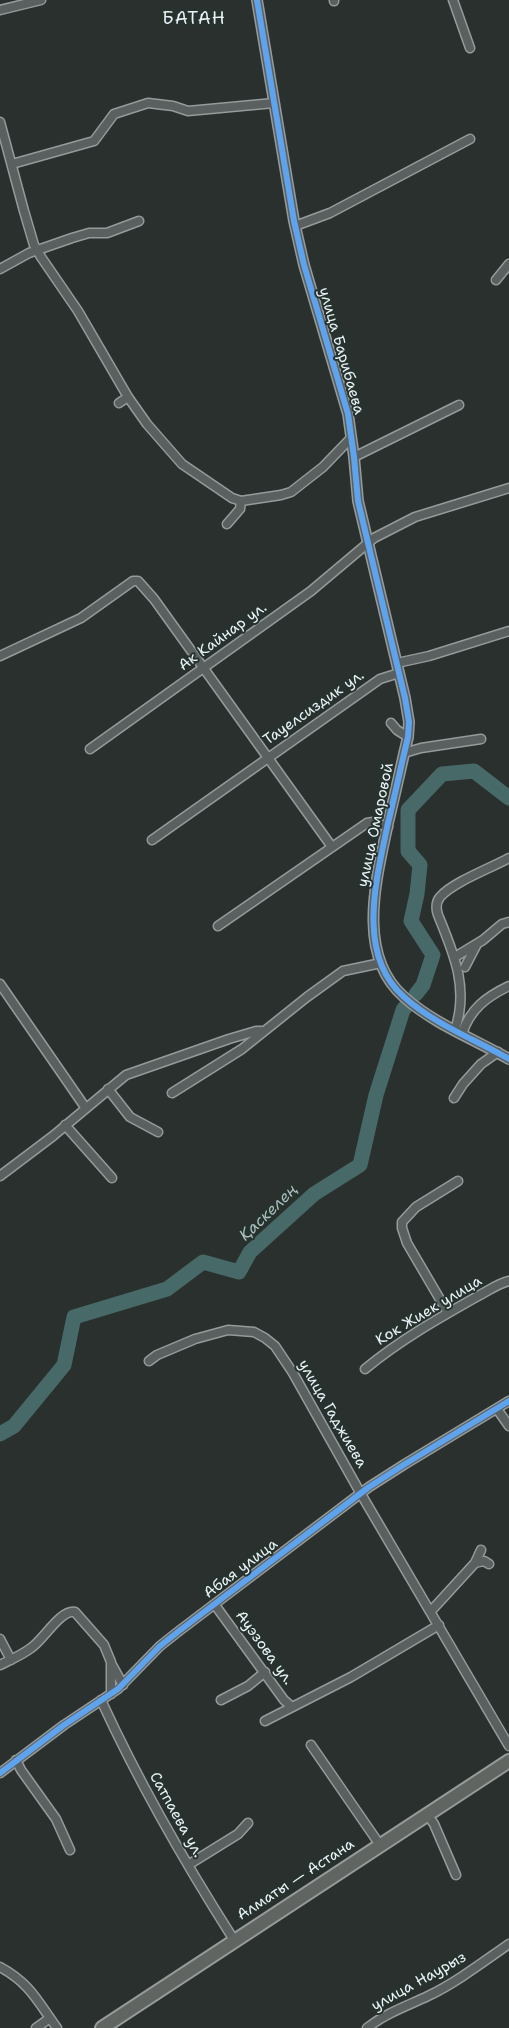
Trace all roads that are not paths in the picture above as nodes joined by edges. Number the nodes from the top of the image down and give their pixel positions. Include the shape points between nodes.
1 (41, 0) edge
2 (257, 0) edge
3 (453, 0) edge
4 (0, 10) edge
5 (470, 48) dead end
6 (274, 103) junction
7 (0, 125) edge
8 (470, 139) dead end
9 (12, 164) junction
10 (139, 220) dead end
11 (295, 226) junction
12 (37, 250) junction
13 (509, 264) edge
14 (0, 269) edge
15 (496, 280) dead end
16 (128, 397) junction
17 (119, 403) dead end
18 (459, 405) dead end
19 (351, 438) junction
20 (354, 457) junction
21 (509, 488) edge
22 (241, 502) junction
23 (227, 524) dead end
24 (368, 542) junction
25 (509, 631) edge
26 (0, 656) edge
27 (397, 662) junction
28 (203, 668) junction
29 (399, 673) junction
30 (391, 722) dead end
31 (408, 737) junction
32 (481, 739) dead end
33 (90, 749) dead end
34 (404, 753) junction
35 (267, 757) junction
36 (388, 827) junction
37 (152, 840) dead end
38 (332, 847) junction
39 (509, 858) edge
40 (509, 922) edge
41 (218, 926) dead end
42 (478, 943) junction
43 (455, 957) junction
44 (381, 964) junction
45 (465, 967) dead end
46 (0, 984) edge
47 (509, 986) edge
48 (264, 1031) junction
49 (458, 1032) junction
50 (498, 1052) junction
51 (509, 1059) edge
52 (108, 1089) junction
53 (172, 1093) dead end
54 (454, 1098) dead end
55 (86, 1107) junction
56 (66, 1125) junction
57 (158, 1132) dead end
58 (0, 1176) edge
59 (112, 1178) dead end
60 (458, 1181) dead end
61 (509, 1281) edge
62 (448, 1313) junction
63 (149, 1361) dead end
64 (365, 1369) dead end
65 (509, 1401) edge
66 (497, 1409) junction
67 (509, 1426) edge
68 (361, 1494) junction
69 (480, 1550) dead end
70 (475, 1563) junction
71 (489, 1564) dead end
72 (215, 1605) junction
73 (431, 1611) junction
74 (439, 1625) junction
75 (0, 1639) edge
76 (11, 1660) junction
77 (111, 1662) junction
78 (0, 1665) edge
79 (265, 1672) junction
80 (123, 1685) junction
81 (111, 1694) junction
82 (101, 1700) junction
83 (221, 1700) dead end
84 (291, 1706) junction
85 (265, 1721) dead end
86 (311, 1745) dead end
87 (509, 1746) edge
88 (16, 1760) junction
89 (509, 1761) edge
90 (0, 1773) edge
91 (427, 1814) junction
92 (248, 1823) dead end
93 (380, 1845) junction
94 (70, 1850) dead end
95 (188, 1865) junction
96 (456, 1875) dead end
97 (234, 1940) junction
98 (509, 1944) edge
99 (0, 1967) edge
100 (50, 2018) junction
101 (36, 2028) edge
102 (57, 2028) edge
103 (102, 2028) edge
104 (367, 2028) edge

1 - 4 street
2 - 6 street, улица Барибаева
3 - 5 street
6 - 9 street via 188,111 148,103 114,114 94,141
6 - 11 street, улица Барибаева
7 - 9 street
8 - 11 street via 330,213
9 - 12 street
10 - 12 street via 107,233 84,234
11 - 19 street, улица Барибаева via 348,414
12 - 14 street
12 - 16 street via 78,311
13 - 15 street
16 - 17 street
16 - 22 street via 182,464
18 - 20 street
19 - 20 street, улица Барибаева
19 - 22 street via 323,467 291,492
20 - 24 street, улица Барибаева via 358,501
21 - 24 street, Ак Кайнар ул. via 415,517
22 - 23 street via 240,510
24 - 27 street, улица Барибаева
24 - 28 street, Ак Кайнар ул. via 325,580
25 - 27 street via 429,656
26 - 28 street via 81,618 136,580 154,599
27 - 29 street, улица Барибаева
28 - 33 street, Ак Кайнар ул.
28 - 35 street
29 - 31 street, улица Барибаева via 409,722
29 - 35 street, Тауелсиздик ул. via 380,679
30 - 31 street
31 - 34 street, улица Омаровой
32 - 34 street
34 - 36 street, улица Омаровой
35 - 37 street
35 - 38 street, Тауелсиздик ул.
36 - 38 street via 367,823
36 - 44 street, улица Омаровой via 372,912 373,933
38 - 41 street
39 - 43 street via 459,884 437,902 438,916
40 - 42 street
42 - 43 street
42 - 45 street
43 - 49 street via 460,983
44 - 48 street via 343,971
44 - 49 street, улица Омаровой via 403,996
46 - 55 street
47 - 49 street via 480,1003
48 - 52 street via 229,1039 132,1072
48 - 53 street via 242,1049
49 - 50 street, улица Омаровой
50 - 51 street, улица Омаровой
50 - 54 street via 481,1064
52 - 55 street
52 - 57 street via 130,1117
55 - 56 street
56 - 58 street
56 - 59 street
60 - 62 street via 416,1207 402,1222 407,1243
61 - 62 street, Кок Жиек улица
62 - 64 street, Кок Жиек улица via 394,1346
63 - 68 street, улица Гаджиева via 219,1331 248,1331 265,1338 279,1350
65 - 66 street, Абая улица
66 - 67 street
66 - 68 street, Абая улица via 404,1464
68 - 72 street, Абая улица
68 - 73 street, улица Гаджиева
69 - 70 street
70 - 71 street via 484,1561
70 - 73 street
72 - 79 street, Ауэзова ул.
72 - 80 street, Абая улица via 160,1646
73 - 74 street, улица Гаджиева
74 - 84 street via 351,1677
74 - 87 street, улица Гаджиева
75 - 76 street
76 - 77 street via 38,1643 70,1611 81,1617 104,1645
76 - 78 street
77 - 80 street
77 - 81 street
79 - 83 street via 248,1686
79 - 84 street, Ауэзова ул.
80 - 81 street, Абая улица
81 - 82 street, Абая улица
82 - 88 street, Абая улица
82 - 95 street, Сатпаева ул.
84 - 85 street
86 - 93 street
88 - 90 street, Абая улица
88 - 94 street via 56,1819
89 - 91 highway, Алматы — Астана
91 - 93 highway, Алматы — Астана
91 - 96 street
92 - 95 street via 238,1834
93 - 97 highway, Алматы — Астана
95 - 97 street, Сатпаева ул.
97 - 103 highway, Алматы — Астана
98 - 104 street, улица Наурыз via 454,1981 378,2019
99 - 100 street via 26,1984
100 - 101 street
100 - 102 street

